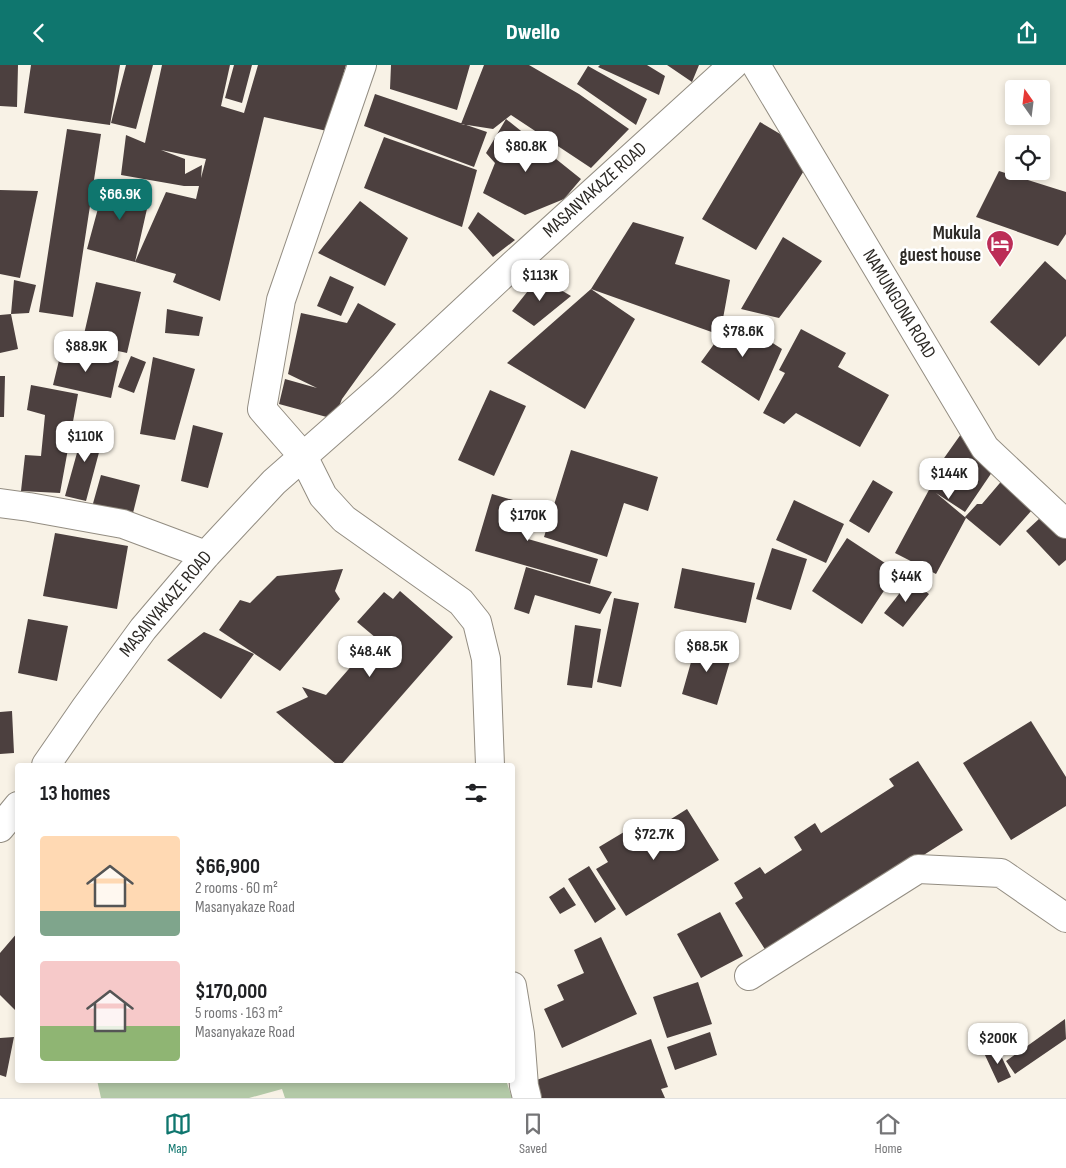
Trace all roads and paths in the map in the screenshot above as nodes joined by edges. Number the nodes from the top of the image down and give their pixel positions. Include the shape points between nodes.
1 (362, 65) edge
2 (733, 65) edge
3 (756, 65) edge
4 (303, 456) junction
5 (0, 503) edge
6 (1066, 524) edge
7 (206, 555) junction
8 (47, 763) edge
9 (490, 763) edge
10 (15, 810) edge
11 (0, 828) edge
12 (1066, 918) edge
13 (749, 976) dead end
14 (515, 1004) edge
15 (527, 1098) edge

1 - 4 street via 281,300 262,409
2 - 4 street, MASANYAKAZE ROAD
3 - 6 street, NAMUNGONA ROAD via 985,448
4 - 7 street, MASANYAKAZE ROAD via 274,482
4 - 9 street via 323,496 344,519 460,602 477,622 486,659
5 - 7 street via 123,524
7 - 8 street, MASANYAKAZE ROAD via 143,629
10 - 11 street
12 - 13 street via 1001,873 918,869
14 - 15 street

